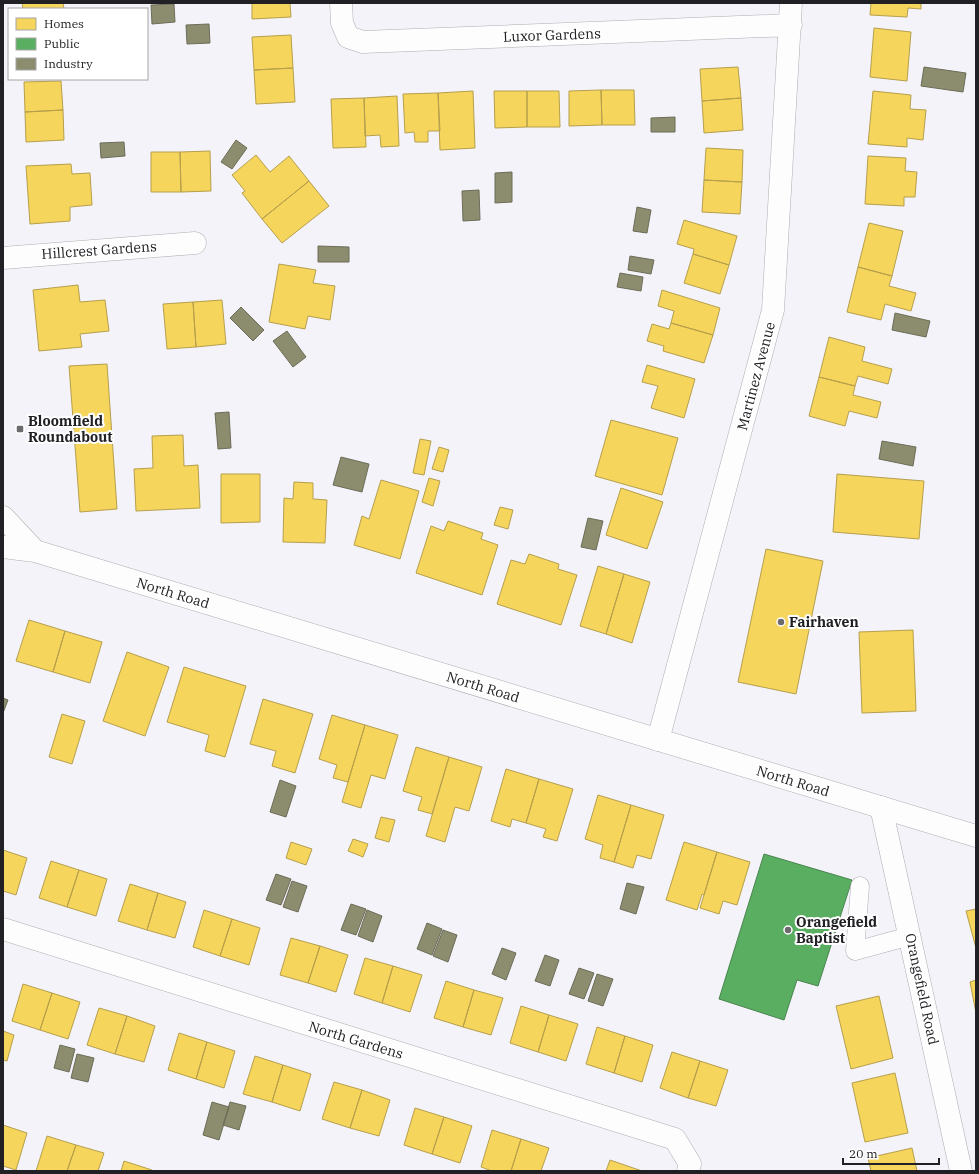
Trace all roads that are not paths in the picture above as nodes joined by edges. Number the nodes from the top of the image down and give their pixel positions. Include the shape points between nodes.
1 (341, 3) edge
2 (791, 3) edge
3 (791, 25) junction
4 (194, 243) dead end
5 (3, 258) edge
6 (3, 517) edge
7 (3, 546) edge
8 (35, 551) junction
9 (658, 740) junction
10 (881, 807) junction
11 (976, 836) edge
12 (860, 886) dead end
13 (3, 929) edge
14 (910, 936) junction
15 (688, 1171) edge
16 (961, 1171) edge

1 - 3 street, Luxor Gardens via 342,23 348,37 363,42
2 - 3 street, Martinez Avenue
3 - 9 street, Martinez Avenue via 774,310
4 - 5 street, Hillcrest Gardens
6 - 8 street, North Road
7 - 8 street
8 - 9 street, North Road
9 - 10 street, North Road
10 - 11 street, North Road
10 - 14 street, Orangefield Road
12 - 14 lane via 855,951
13 - 15 street, North Gardens via 675,1140 690,1164
14 - 16 street, Orangefield Road

